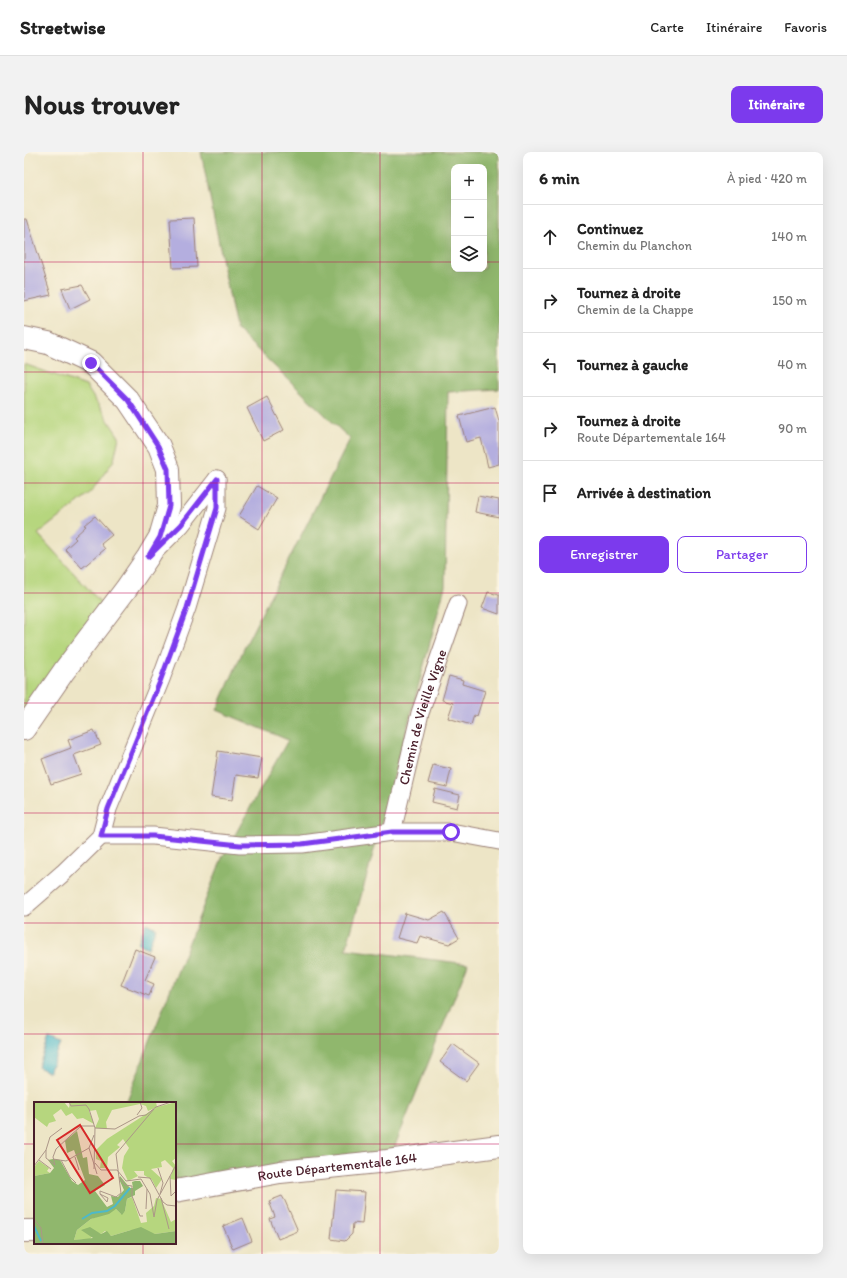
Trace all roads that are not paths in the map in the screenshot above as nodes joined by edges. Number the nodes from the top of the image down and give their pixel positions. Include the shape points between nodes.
1 (24, 338) edge
2 (148, 557) junction
3 (458, 604) dead end
4 (24, 729) edge
5 (392, 832) junction
6 (101, 836) junction
7 (499, 841) edge
8 (24, 907) edge
9 (499, 1146) edge
10 (176, 1191) edge

1 - 2 street via 48,343 91,363 128,400 158,446 168,469 169,506 160,537
2 - 4 street
2 - 6 street via 181,525 217,479 217,508 187,608 108,809
3 - 5 street, Chemin de Vieille Vigne via 420,713
5 - 6 street via 302,844 240,845 153,836
5 - 7 street via 451,832
6 - 8 street
9 - 10 street, Route Départementale 164 via 280,1172

